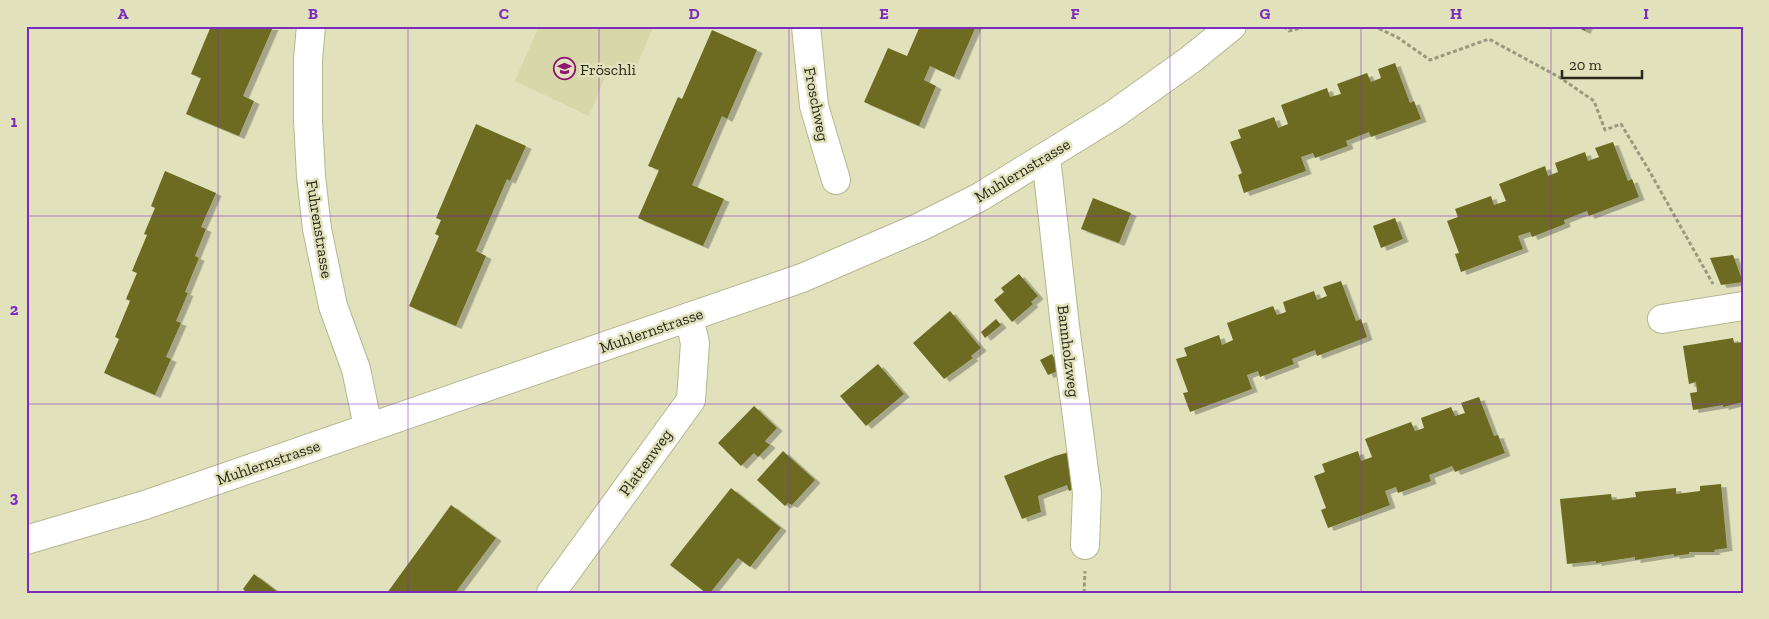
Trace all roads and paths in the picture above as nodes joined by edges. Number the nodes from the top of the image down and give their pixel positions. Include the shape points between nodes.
1 (311, 26) edge
2 (806, 26) edge
3 (1232, 26) edge
4 (1284, 26) edge
5 (1308, 26) edge
6 (1373, 26) edge
7 (1046, 157) junction
8 (836, 180) dead end
9 (1735, 307) edge
10 (689, 317) junction
11 (1662, 318) dead end
12 (368, 427) junction
13 (26, 540) edge
14 (1085, 545) dead end
15 (551, 593) edge

1 - 12 street, Fuhrenstrasse via 308,120 317,229 333,306 356,370
2 - 8 street, Froschweg via 814,106
3 - 7 street, Muhlernstrasse via 1121,109
4 - 5 path via 1289,31
6 - 9 path via 1430,60 1489,38 1559,77 1594,101 1605,130 1621,124
7 - 10 street, Muhlernstrasse via 980,197 920,227 802,278
7 - 14 street, Bannholzweg via 1087,492
9 - 11 street
10 - 12 street, Muhlernstrasse
10 - 15 street, Plattenweg via 695,343 690,400
12 - 13 street, Muhlernstrasse via 145,505

